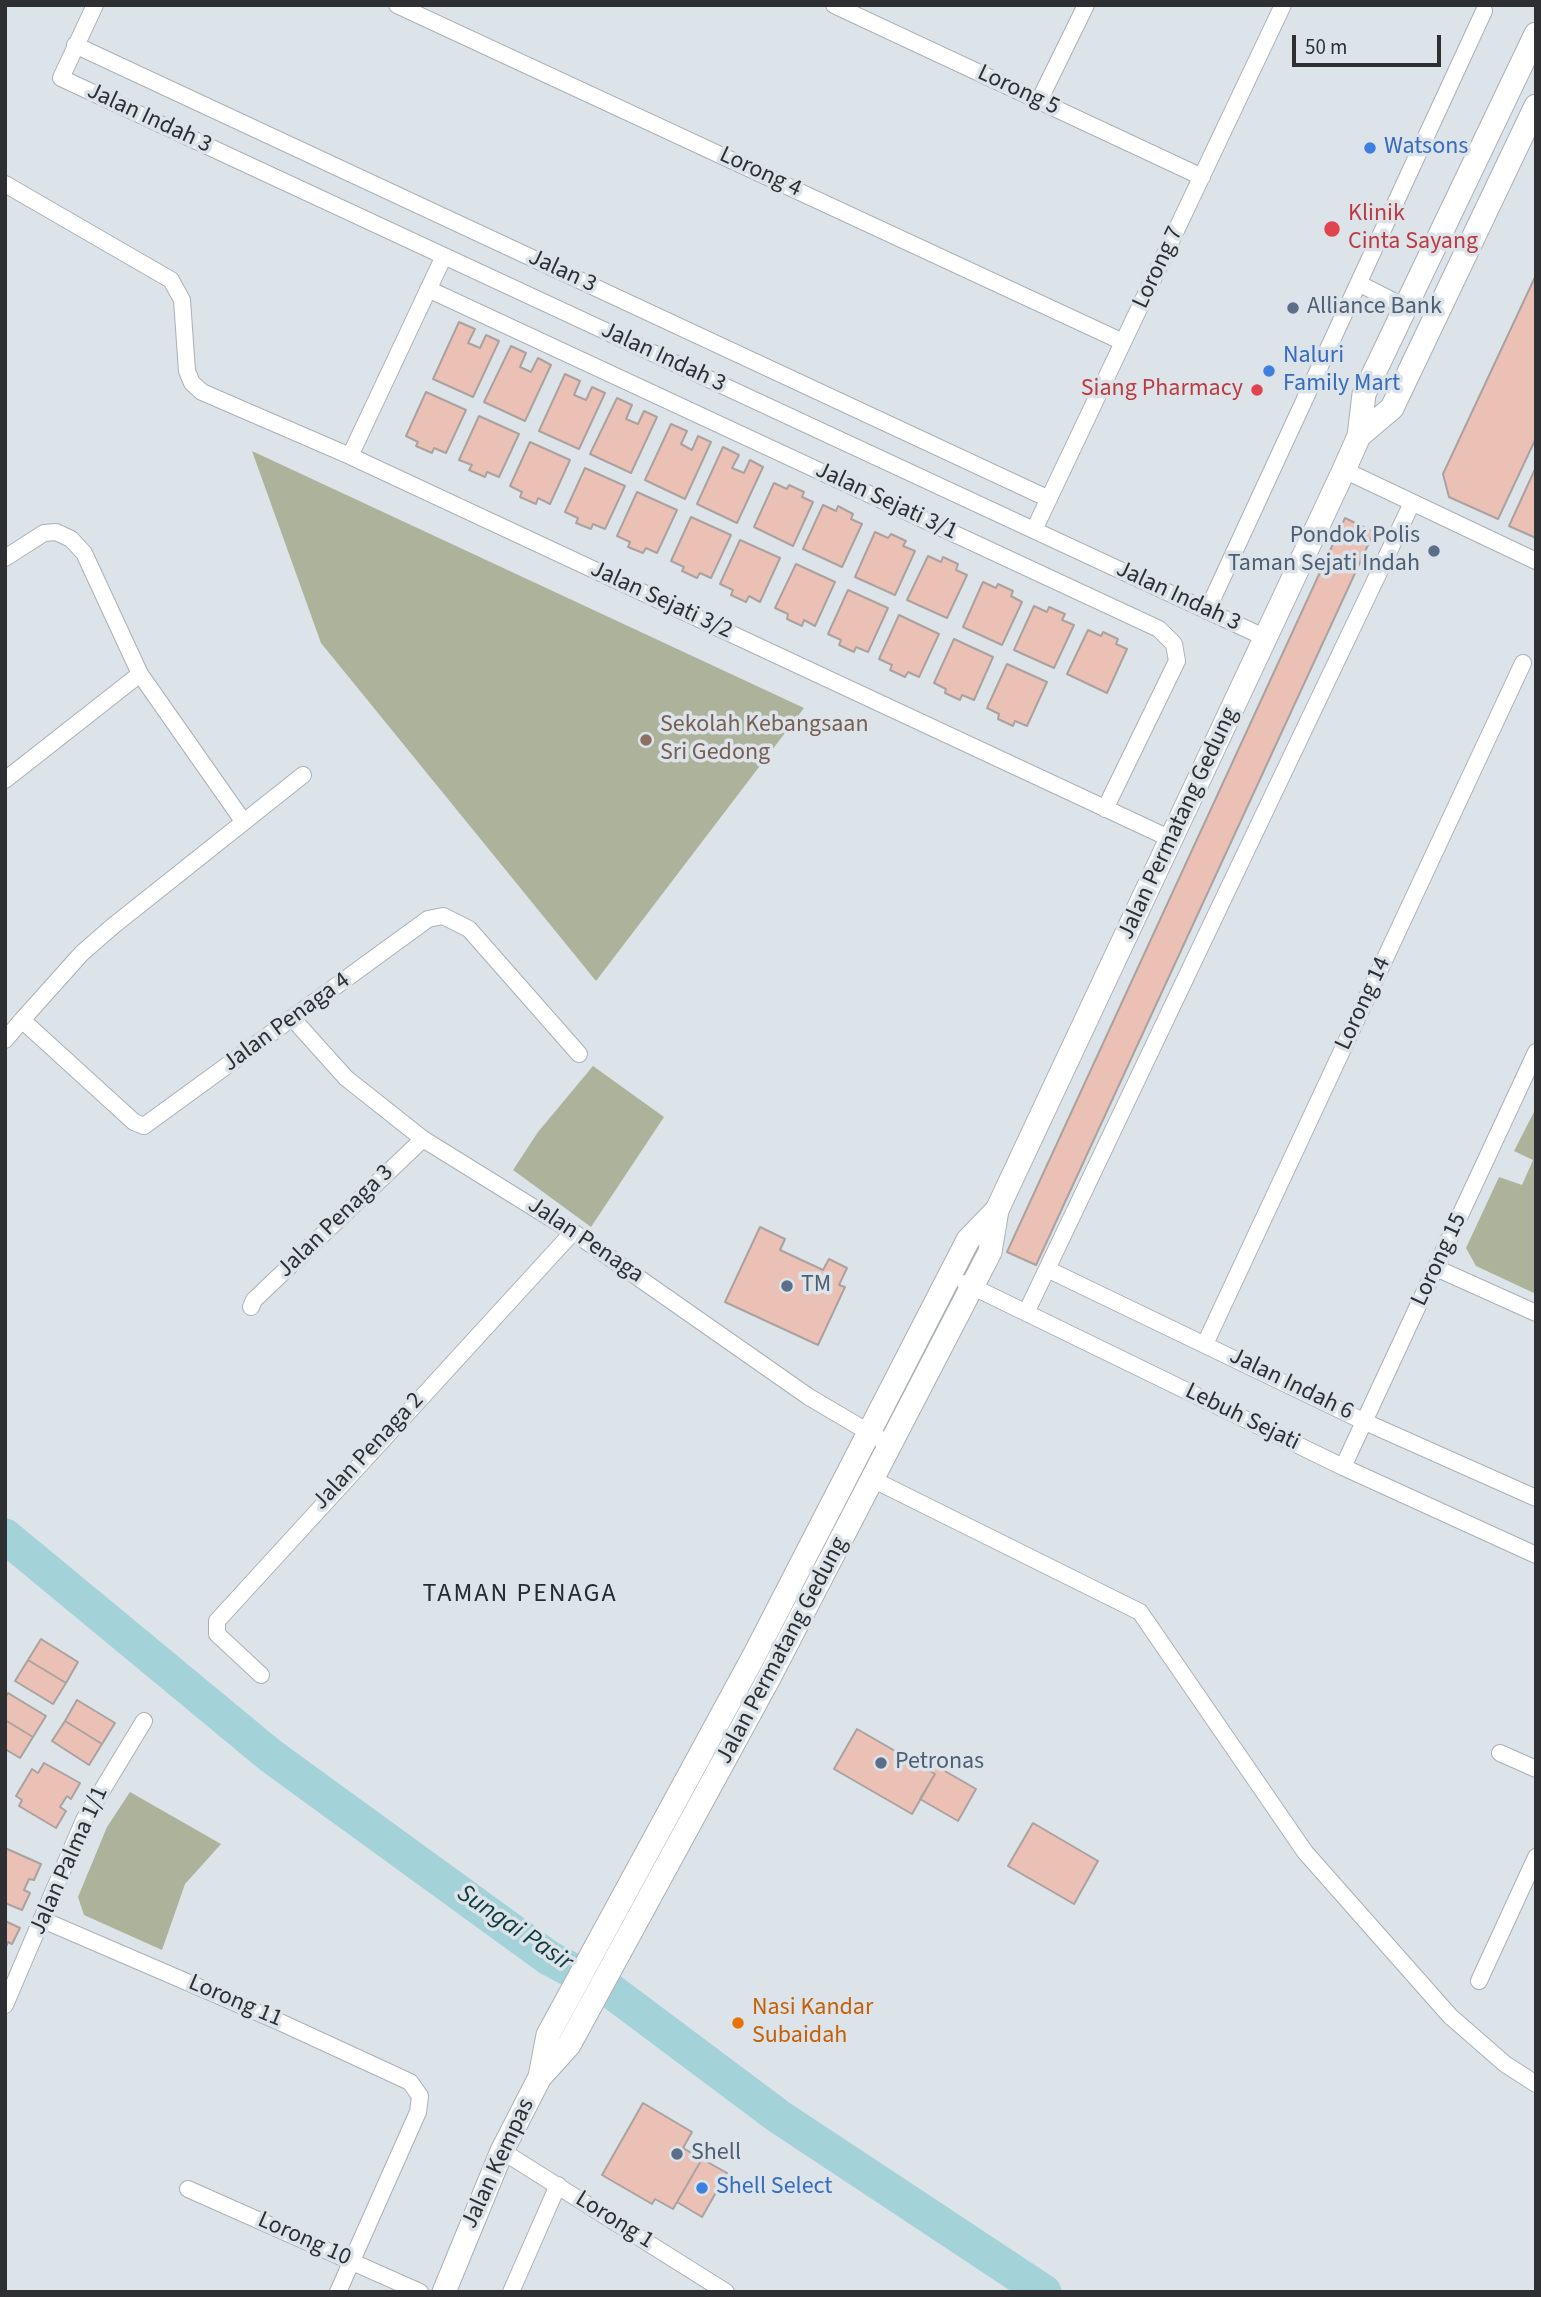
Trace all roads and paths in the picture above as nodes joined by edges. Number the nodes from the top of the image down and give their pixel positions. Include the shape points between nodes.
1 (95, 5) edge
2 (397, 5) edge
3 (834, 5) edge
4 (1086, 5) edge
5 (1283, 5) edge
6 (1484, 11) dead end
7 (1536, 34) edge
8 (75, 45) junction
9 (1039, 101) junction
10 (1536, 106) edge
11 (1202, 177) junction
12 (5, 184) edge
13 (444, 256) junction
14 (1360, 284) junction
15 (428, 289) junction
16 (1405, 307) junction
17 (1124, 342) junction
18 (1359, 436) junction
19 (350, 456) junction
20 (1344, 470) junction
21 (1049, 499) junction
22 (1412, 503) junction
23 (1034, 530) junction
24 (5, 558) edge
25 (1536, 561) edge
26 (1207, 611) junction
27 (1266, 638) junction
28 (1523, 663) dead end
29 (140, 674) junction
30 (303, 775) dead end
31 (5, 780) edge
32 (1105, 809) junction
33 (243, 821) junction
34 (1171, 839) junction
35 (293, 1019) junction
36 (22, 1020) junction
37 (5, 1040) edge
38 (1536, 1052) edge
39 (579, 1054) dead end
40 (423, 1139) junction
41 (997, 1210) junction
42 (573, 1232) junction
43 (1436, 1268) junction
44 (1047, 1269) junction
45 (950, 1276) junction
46 (973, 1287) junction
47 (251, 1307) dead end
48 (1026, 1313) junction
49 (1536, 1313) edge
50 (1205, 1344) junction
51 (1363, 1421) junction
52 (869, 1433) junction
53 (892, 1446) junction
54 (1343, 1467) junction
55 (874, 1480) junction
56 (1536, 1498) edge
57 (1536, 1555) edge
58 (261, 1675) dead end
59 (144, 1721) dead end
60 (1500, 1753) dead end
61 (1536, 1769) edge
62 (1536, 1857) edge
63 (43, 1920) junction
64 (1479, 1981) dead end
65 (5, 2005) edge
66 (548, 2035) joint
67 (540, 2077) junction
68 (1536, 2084) edge
69 (502, 2151) junction
70 (558, 2185) junction
71 (188, 2189) dead end
72 (352, 2262) junction
73 (720, 2290) edge
74 (338, 2292) edge
75 (421, 2292) edge
76 (444, 2292) edge
77 (511, 2292) edge

1 - 8 street
2 - 17 street, Lorong 4
3 - 9 street, Lorong 5
4 - 9 street
5 - 11 street, Lorong 7
6 - 14 street
7 - 16 main road, Jalan Permatang Gedung
8 - 13 street, Jalan Indah 3 via 61,78
8 - 21 street, Jalan 3
9 - 11 street, Lorong 5
10 - 18 main road, Jalan Permatang Gedung via 1392,408
11 - 17 street, Lorong 7
12 - 19 street, Jalan Sejati 3/2 via 171,280 182,300 187,371 191,383 202,392
13 - 15 street
13 - 23 street, Jalan Indah 3
14 - 16 street
14 - 26 street
15 - 19 street
15 - 32 street, Jalan Sejati 3/1 via 1159,629 1174,644 1177,661
16 - 18 main road, Jalan Permatang Gedung via 1364,394
17 - 21 street, Lorong 7
18 - 20 main road, Jalan Permatang Gedung
19 - 32 street, Jalan Sejati 3/2
20 - 22 street
20 - 27 main road, Jalan Permatang Gedung
21 - 23 street, Lorong 7
22 - 25 street
22 - 44 street
23 - 26 street, Jalan Indah 3
24 - 29 street via 44,533 56,532 71,539 84,553
26 - 27 street, Jalan Indah 3
27 - 34 main road, Jalan Permatang Gedung
28 - 50 street, Lorong 14
29 - 31 street
29 - 33 street
30 - 33 street
32 - 34 street, Jalan Sejati 3/2
33 - 36 street via 82,953
34 - 41 main road, Jalan Permatang Gedung
35 - 36 street, Jalan Penaga 4 via 144,1126 134,1122
35 - 39 street, Jalan Penaga 4 via 428,919 443,916 469,929
35 - 40 street, Jalan Penaga via 346,1079
36 - 37 street
38 - 43 street, Lorong 15
40 - 42 street, Jalan Penaga
40 - 47 street, Jalan Penaga 3
41 - 45 main road, Jalan Permatang Gedung via 968,1240
41 - 46 main road, Jalan Permatang Gedung via 990,1252
42 - 52 street, Jalan Penaga via 809,1398
42 - 58 street, Jalan Penaga 2 via 216,1621 217,1634
43 - 49 street
43 - 51 street, Lorong 15
44 - 48 street
44 - 50 street, Jalan Indah 6
45 - 46 street, Lebuh Sejati
45 - 52 main road, Jalan Permatang Gedung
46 - 48 street, Lebuh Sejati
46 - 53 main road, Jalan Permatang Gedung
48 - 54 street, Lebuh Sejati
50 - 51 street, Jalan Indah 6
51 - 54 street, Lorong 15
51 - 56 street, Jalan Indah 6
52 - 53 street, Jalan Penaga
52 - 66 main road, Jalan Permatang Gedung
53 - 55 main road, Jalan Permatang Gedung
54 - 57 street, Lebuh Sejati
55 - 67 main road, Jalan Permatang Gedung via 569,2045
55 - 68 street via 1140,1612 1305,1852 1450,2016 1505,2064
59 - 63 street, Jalan Palma 1/1 via 83,1820
60 - 61 street
62 - 64 street
63 - 65 street, Jalan Palma 1/1
63 - 72 street, Lorong 11 via 410,2082 420,2096 418,2112
66 - 67 main road, Jalan Kempas
67 - 69 main road, Jalan Kempas
69 - 70 street, Lorong 1
69 - 76 main road, Jalan Kempas
70 - 73 street, Lorong 1
70 - 77 street
71 - 72 street, Lorong 10
72 - 74 street
72 - 75 street, Lorong 10

